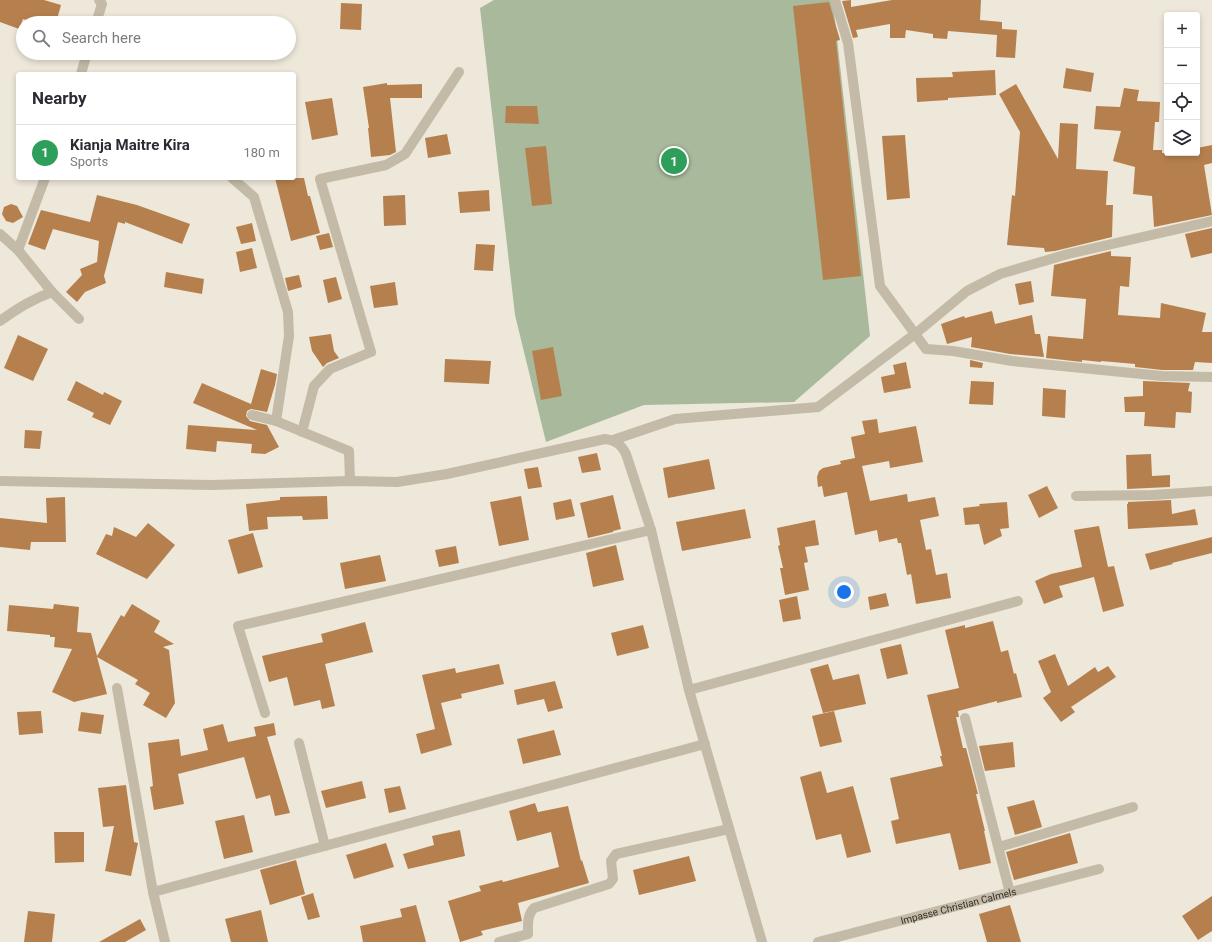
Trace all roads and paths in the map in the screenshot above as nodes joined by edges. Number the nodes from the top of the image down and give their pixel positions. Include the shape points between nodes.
1 (99, 0) edge
2 (834, 0) edge
3 (98, 16) edge
4 (85, 60) edge
5 (82, 72) edge
6 (459, 72) dead end
7 (44, 180) edge
8 (234, 180) edge
9 (1212, 221) edge
10 (0, 234) edge
11 (18, 250) junction
12 (52, 292) junction
13 (79, 319) dead end
14 (0, 321) edge
15 (915, 334) junction
16 (1212, 377) edge
17 (252, 414) dead end
18 (276, 422) junction
19 (302, 432) junction
20 (613, 440) junction
21 (0, 481) edge
22 (350, 481) junction
23 (1212, 491) edge
24 (1076, 496) dead end
25 (651, 530) junction
26 (1018, 601) dead end
27 (117, 688) dead end
28 (689, 690) junction
29 (265, 713) dead end
30 (966, 718) dead end
31 (299, 743) dead end
32 (705, 744) junction
33 (1133, 807) dead end
34 (729, 829) junction
35 (325, 846) junction
36 (999, 847) junction
37 (1099, 869) dead end
38 (153, 892) junction
39 (1010, 893) junction
40 (165, 942) edge
41 (499, 942) edge
42 (762, 942) edge
43 (818, 942) edge

1 - 3 street via 102,4
2 - 15 street via 848,43 880,286
4 - 5 street
6 - 19 street via 405,154 386,166 320,179 371,352 330,369 314,386
7 - 11 street
8 - 18 street via 254,197 288,312 289,336
9 - 15 street via 1068,254 1000,274 967,292
10 - 11 street
11 - 12 street
12 - 13 street
12 - 14 street via 33,299
15 - 16 street via 926,349 1012,361 1162,376
15 - 20 street via 818,407 675,418
17 - 18 street
18 - 19 street
19 - 22 street via 349,451
20 - 22 street via 397,482
20 - 25 street via 626,454
21 - 22 street via 211,484
23 - 24 street
25 - 28 street
25 - 29 street via 238,626
26 - 28 street
27 - 38 street
28 - 32 street
30 - 36 street
31 - 35 street
32 - 34 street
32 - 35 street
33 - 36 street
34 - 41 street via 616,854 611,860 613,879 609,884 534,908 530,912 528,934
34 - 42 street
35 - 38 street
36 - 39 street
37 - 39 street, Impasse Christian Calmels
38 - 40 street
39 - 43 street, Impasse Christian Calmels

